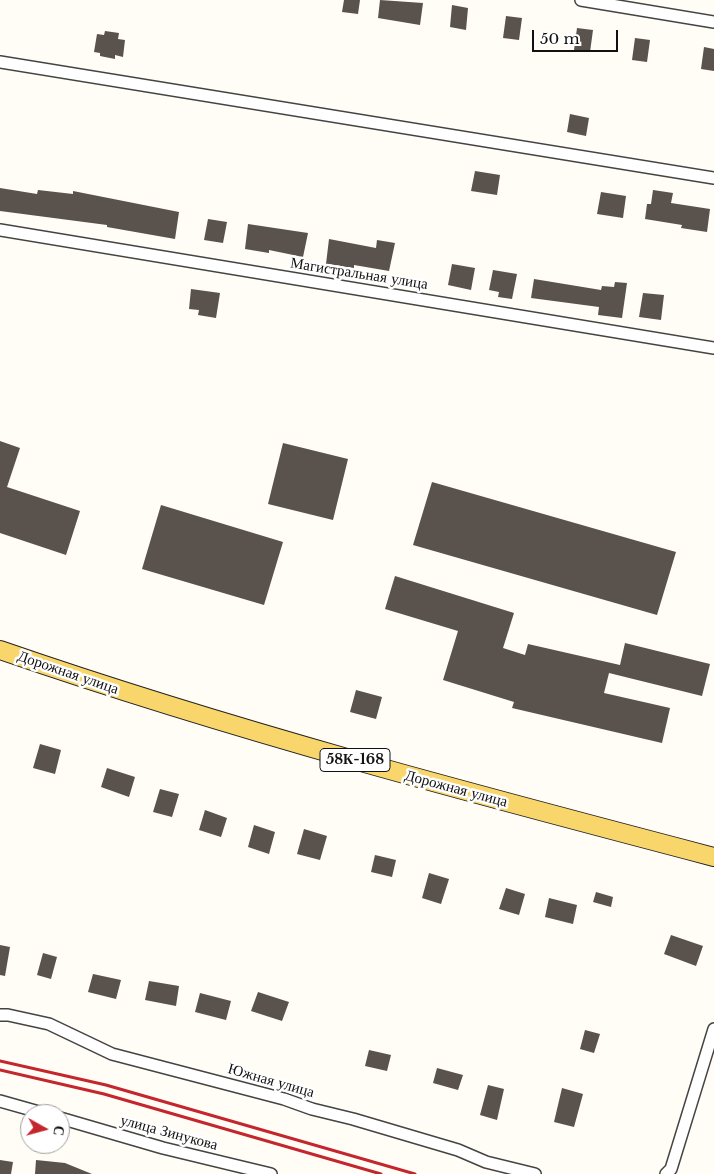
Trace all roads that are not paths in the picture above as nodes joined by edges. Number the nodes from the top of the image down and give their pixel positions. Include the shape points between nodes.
1 (581, 0) edge
2 (714, 22) edge
3 (0, 62) edge
4 (714, 178) edge
5 (0, 230) edge
6 (714, 348) edge
7 (0, 650) edge
8 (714, 857) edge
9 (0, 1015) edge
10 (714, 1029) edge
11 (0, 1101) edge
12 (20, 1107) edge
13 (70, 1121) edge
14 (668, 1172) edge
15 (271, 1174) edge
16 (535, 1174) edge

1 - 2 street
3 - 4 street
5 - 6 street, Магистральная улица
7 - 8 main road, Дорожная улица / 58К-168 via 103,685 408,776
9 - 16 street, Южная улица via 49,1024 112,1054 284,1099 458,1150 486,1162
10 - 14 street
11 - 12 street
13 - 15 street, улица Зинукова

